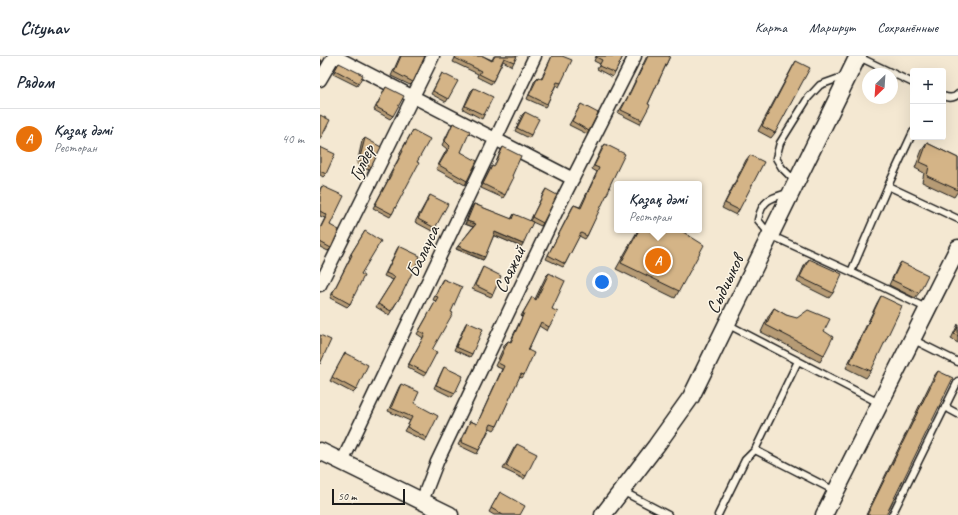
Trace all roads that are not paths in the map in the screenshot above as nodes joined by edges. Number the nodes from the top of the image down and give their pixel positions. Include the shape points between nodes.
1 (334, 56) edge
2 (433, 56) edge
3 (535, 56) edge
4 (635, 56) edge
5 (858, 56) edge
6 (849, 75) junction
7 (320, 80) edge
8 (910, 82) edge
9 (958, 94) edge
10 (413, 98) junction
11 (946, 98) edge
12 (910, 138) edge
13 (495, 140) junction
14 (573, 179) junction
15 (888, 186) junction
16 (794, 187) junction
17 (958, 218) edge
18 (770, 235) junction
19 (958, 248) edge
20 (851, 272) junction
21 (320, 285) edge
22 (928, 309) junction
23 (727, 323) junction
24 (912, 339) junction
25 (798, 361) junction
26 (958, 362) edge
27 (958, 381) edge
28 (880, 403) junction
29 (945, 407) junction
30 (958, 414) edge
31 (755, 450) junction
32 (320, 451) edge
33 (342, 462) junction
34 (622, 491) junction
35 (836, 492) junction
36 (422, 501) junction
37 (450, 515) edge
38 (603, 515) edge
39 (668, 515) edge
40 (718, 515) edge
41 (824, 515) edge
42 (892, 515) edge

1 - 7 street
1 - 10 street
2 - 10 street, Гулдер
3 - 13 street, Балауса
4 - 14 street, Саяжай
5 - 6 street, Сыдиыков
5 - 8 lane
6 - 16 street, Сыдиыков
6 - 16 lane via 820,85 808,98 780,143 776,158
9 - 11 lane
10 - 13 street
10 - 21 street, Гулдер
12 - 15 lane
13 - 14 street
13 - 33 street, Балауса
14 - 36 street, Саяжай via 437,462
15 - 17 lane
15 - 20 lane
16 - 18 street, Сыдиыков
18 - 20 lane
18 - 23 street, Сыдиыков
19 - 22 street
20 - 22 lane
22 - 24 street
23 - 25 lane
23 - 34 street, Сыдиыков via 691,397
24 - 26 lane
24 - 28 street
25 - 28 lane
25 - 31 lane
27 - 29 lane
28 - 35 street
29 - 30 lane
29 - 42 lane
31 - 35 lane
31 - 40 lane via 745,460
32 - 33 street
33 - 36 street
34 - 38 street, Сыдиыков
34 - 39 lane
35 - 41 street
36 - 37 street

